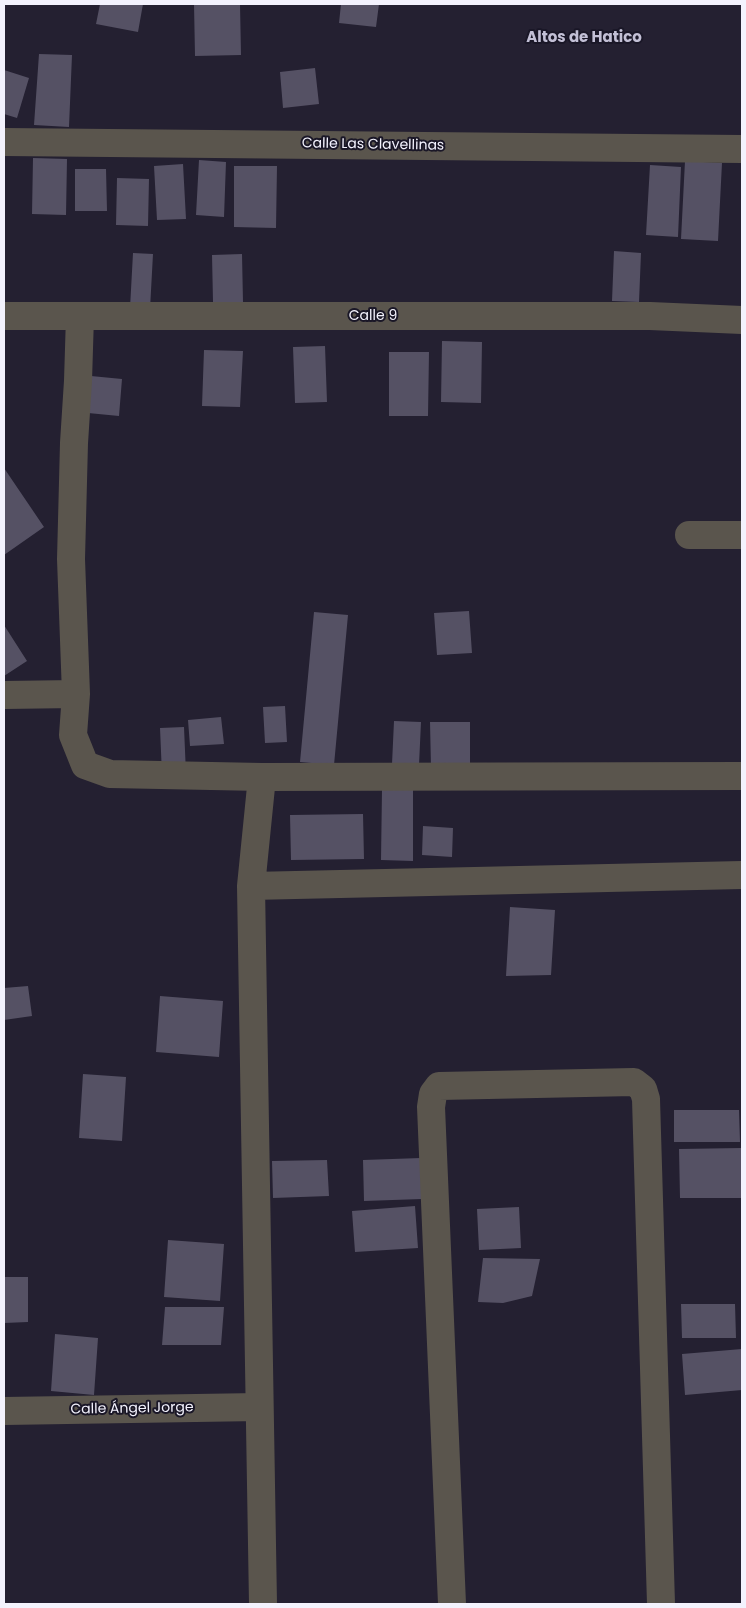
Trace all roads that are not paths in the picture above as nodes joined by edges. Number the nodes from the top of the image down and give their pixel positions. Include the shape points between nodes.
1 (4, 142) edge
2 (742, 149) edge
3 (4, 316) edge
4 (80, 316) junction
5 (742, 320) edge
6 (689, 535) dead end
7 (742, 535) edge
8 (76, 694) junction
9 (4, 695) edge
10 (742, 776) edge
11 (262, 777) junction
12 (742, 875) edge
13 (251, 886) junction
14 (259, 1407) junction
15 (4, 1411) edge
16 (263, 1604) edge
17 (452, 1604) edge
18 (661, 1604) edge

1 - 2 street, Calle Las Clavellinas
3 - 4 street, Calle 9
4 - 5 street, Calle 9 via 650,316
4 - 8 street via 71,559
6 - 7 street
8 - 9 street
8 - 11 street via 73,735 85,765 110,774
10 - 11 street
11 - 13 street
12 - 13 street
13 - 14 street
14 - 15 street, Calle Ángel Jorge
14 - 16 street
17 - 18 street via 433,1094 438,1086 634,1082 643,1089 646,1100

